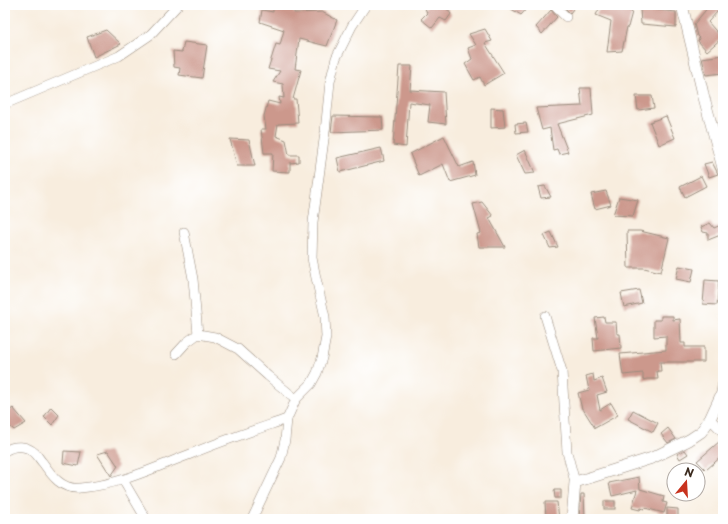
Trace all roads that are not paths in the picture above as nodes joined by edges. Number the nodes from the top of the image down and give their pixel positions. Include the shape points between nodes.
1 (178, 5) edge
2 (366, 5) edge
3 (554, 5) edge
4 (682, 5) edge
5 (566, 17) dead end
6 (5, 104) edge
7 (723, 168) edge
8 (184, 232) dead end
9 (545, 316) dead end
10 (198, 334) junction
11 (176, 354) dead end
12 (723, 386) edge
13 (296, 399) junction
14 (287, 419) junction
15 (710, 419) junction
16 (723, 432) edge
17 (5, 451) edge
18 (123, 480) junction
19 (575, 482) junction
20 (146, 519) edge
21 (252, 519) edge
22 (572, 519) edge

1 - 6 street via 150,35 119,56
2 - 13 street via 336,58 330,82 313,222 312,258 325,317 326,337 322,358 311,384
3 - 5 street
4 - 7 street via 702,94
8 - 10 street via 193,279
9 - 19 street via 562,371 567,452
10 - 11 street
10 - 13 street via 215,337 238,349
12 - 15 street
13 - 14 street
14 - 18 street via 208,446
14 - 21 street via 282,458
15 - 16 street
15 - 19 street via 701,432 652,458
17 - 18 street via 16,446 25,447 36,454 52,476 70,488 86,488
18 - 20 street
19 - 22 street

